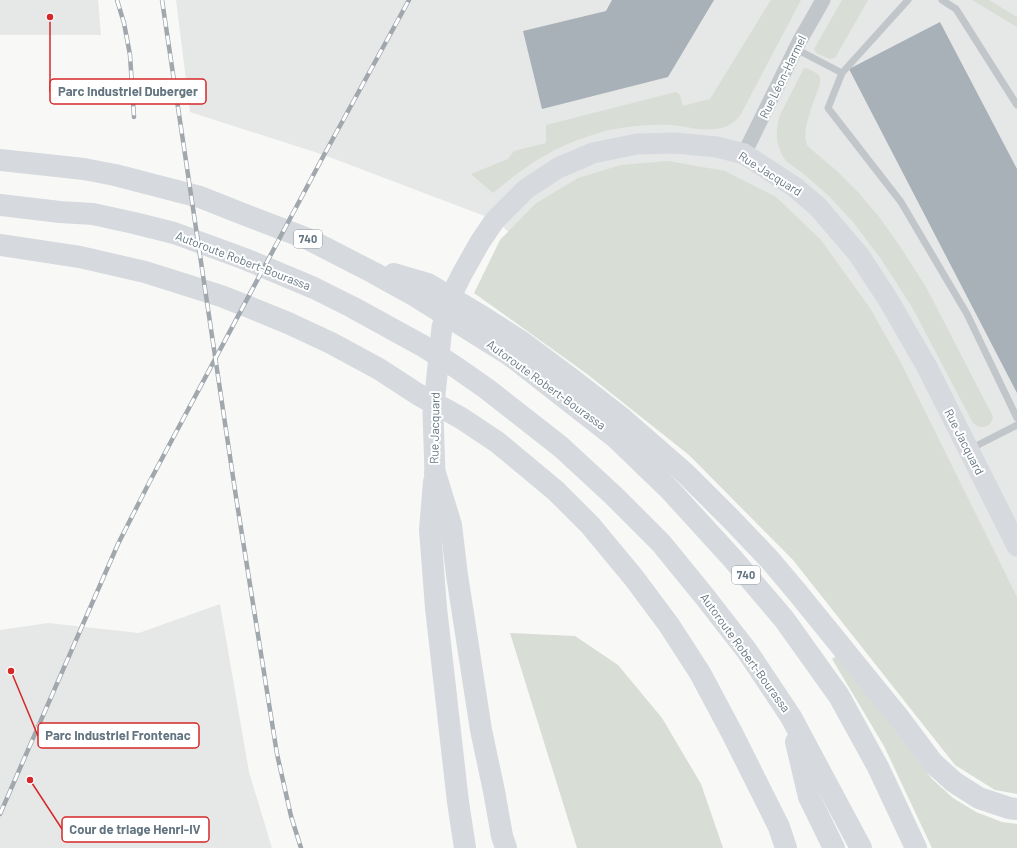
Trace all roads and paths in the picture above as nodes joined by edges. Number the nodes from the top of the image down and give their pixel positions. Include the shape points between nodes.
1 (823, 0) edge
2 (908, 0) edge
3 (942, 0) edge
4 (796, 49) junction
5 (842, 73) junction
6 (1017, 105) edge
7 (744, 154) junction
8 (0, 160) edge
9 (0, 205) edge
10 (0, 245) edge
11 (516, 349) junction
12 (1017, 418) edge
13 (1017, 425) edge
14 (968, 450) junction
15 (435, 473) junction
16 (1017, 546) edge
17 (791, 718) junction
18 (1017, 809) edge
19 (466, 848) edge
20 (506, 848) edge
21 (786, 848) edge
22 (834, 848) edge
23 (861, 848) edge
24 (916, 848) edge

1 - 4 street, Rue Léon-Harmel
2 - 5 lane
3 - 6 lane via 956,9
4 - 5 lane
4 - 7 street, Rue Léon-Harmel
5 - 12 lane via 828,108 901,202 967,314
7 - 14 main road, Rue Jacquard via 796,188 818,207 859,255 927,367
7 - 15 main road, Rue Jacquard via 717,147 675,143 637,144 593,153 558,168 526,189 495,220 453,292 442,327 433,414
8 - 11 highway, Autoroute Robert-Bourassa / 740 via 84,169 200,197 308,240
9 - 17 highway, Autoroute Robert-Bourassa via 93,214 174,233 287,276 386,325 450,363 487,388 561,447 661,543 747,651
10 - 21 highway via 80,257 145,272 221,296 331,343 379,369 497,442 556,491 590,525 669,625 700,673 732,733 776,820
11 - 18 highway via 573,380 686,474 797,592 933,763 954,782 979,798
11 - 24 highway, Autoroute Robert-Bourassa / 740 via 669,489 784,619 838,696 878,767
13 - 14 lane
14 - 16 main road, Rue Jacquard
15 - 19 highway via 430,530 436,608 458,802
15 - 20 highway via 451,525 481,730
17 - 22 highway via 809,798
17 - 23 highway, Autoroute Robert-Bourassa

